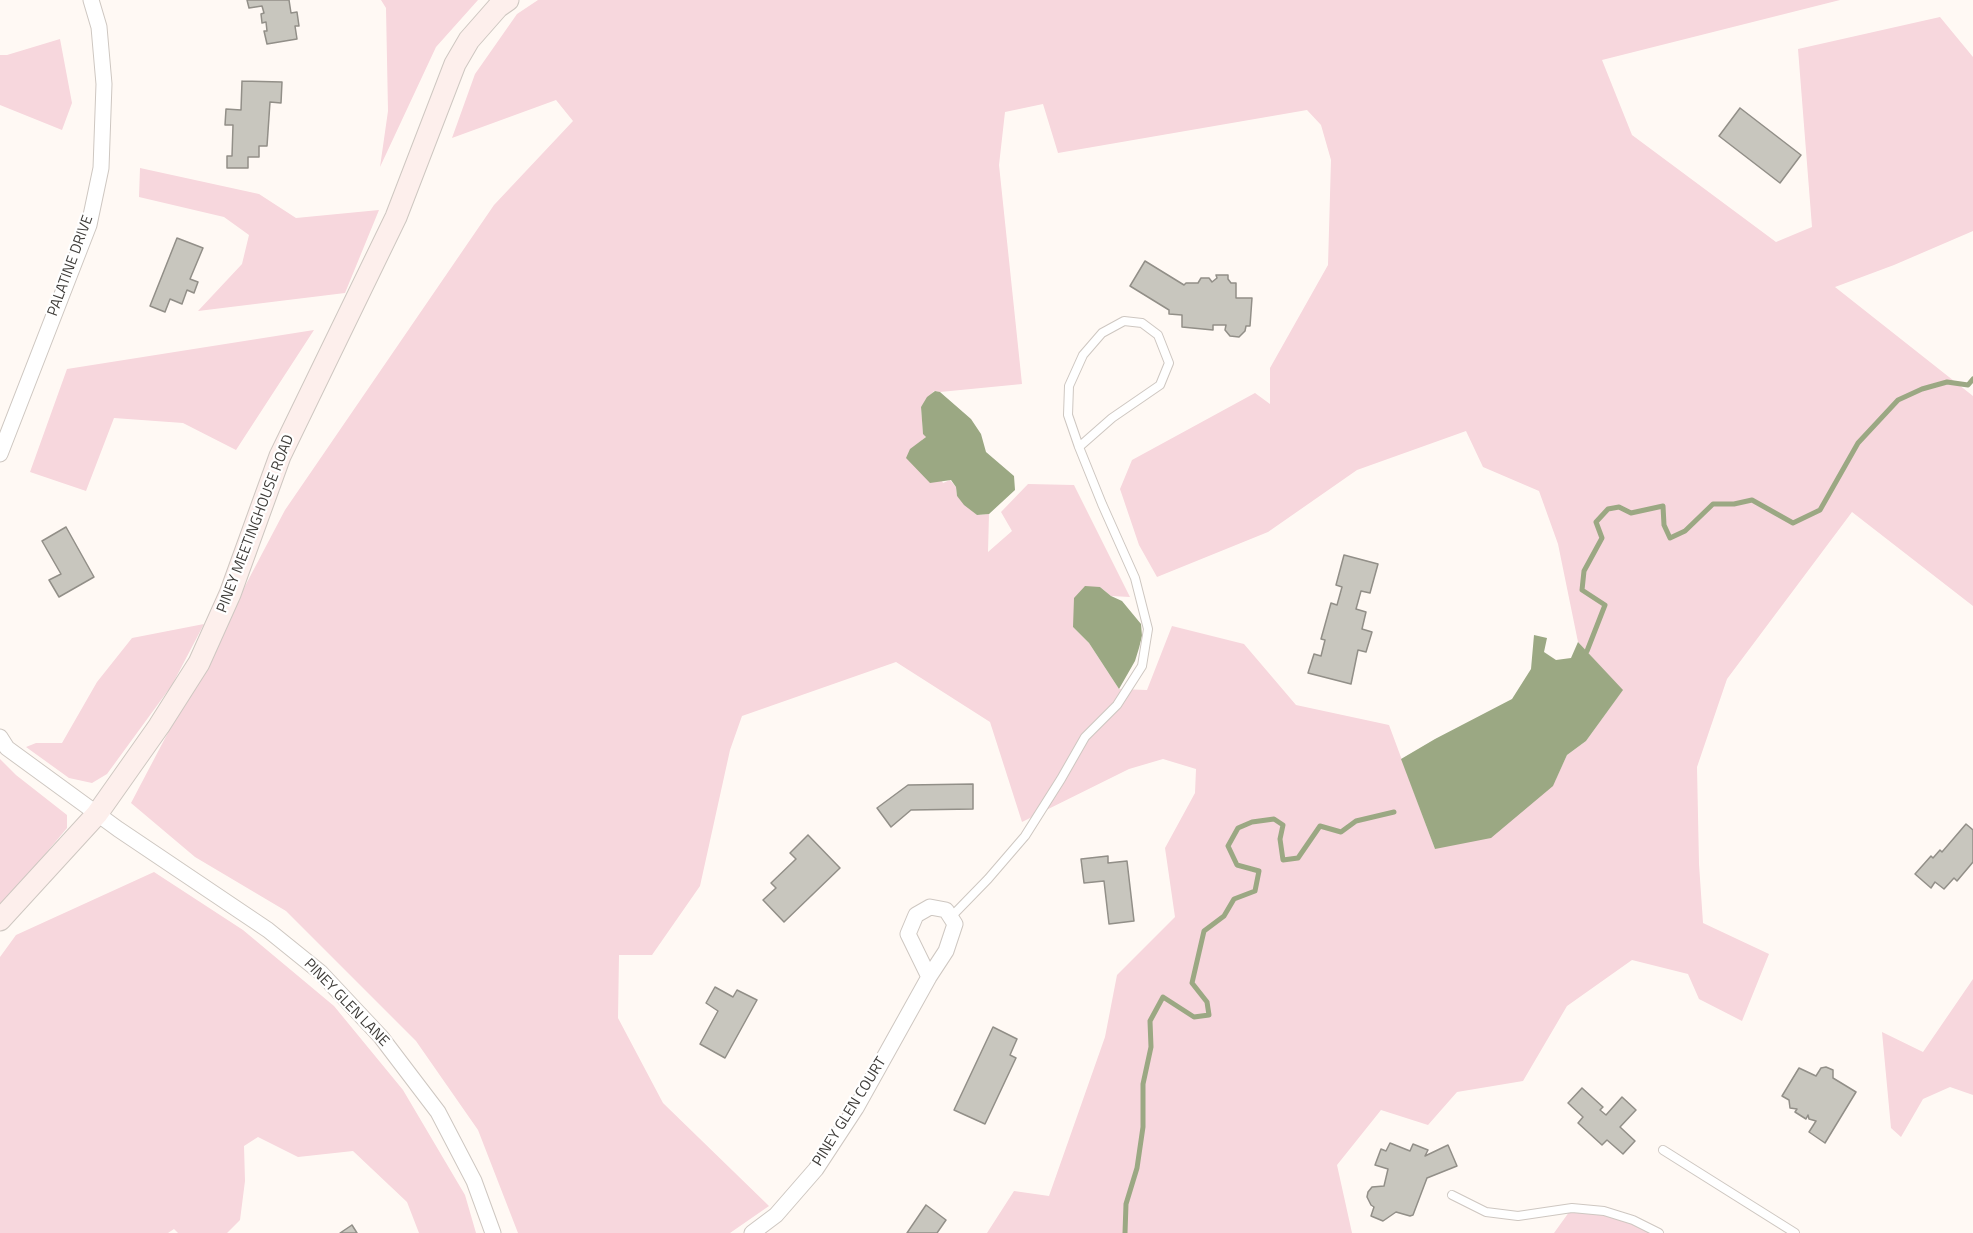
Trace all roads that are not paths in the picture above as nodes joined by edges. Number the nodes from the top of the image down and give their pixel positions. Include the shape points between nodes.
1 (91, 0) edge
2 (508, 0) edge
3 (1079, 447) junction
4 (0, 454) edge
5 (0, 737) edge
6 (97, 814) junction
7 (951, 917) junction
8 (0, 920) edge
9 (929, 977) junction
10 (1664, 1150) dead end
11 (1452, 1195) dead end
12 (493, 1233) edge
13 (752, 1233) edge
14 (1659, 1233) edge
15 (1795, 1233) edge

1 - 4 street, PALATINE DRIVE via 99,27 104,84 101,168 89,225
2 - 6 main road, PINEY MEETINGHOUSE ROAD via 469,40 455,64 396,217 280,456 230,594 199,663
3 - 3 lane via 1068,415 1069,386 1083,356 1102,333 1124,321 1142,322 1158,335 1169,363 1160,385
3 - 7 lane via 1135,578 1148,628 1142,666 1118,705 1084,737 1024,836
5 - 6 street via 7,748
6 - 8 main road, PINEY MEETINGHOUSE ROAD
6 - 12 street, PINEY GLEN LANE via 268,930 320,972 374,1029 438,1112 474,1181
7 - 9 street, PINEY GLEN COURT via 955,924 946,951
7 - 9 street via 946,910 930,907 916,915 908,934
9 - 13 street, PINEY GLEN COURT via 856,1108 816,1169 776,1215
10 - 15 lane
11 - 14 lane via 1486,1212 1518,1216 1572,1208 1604,1211

